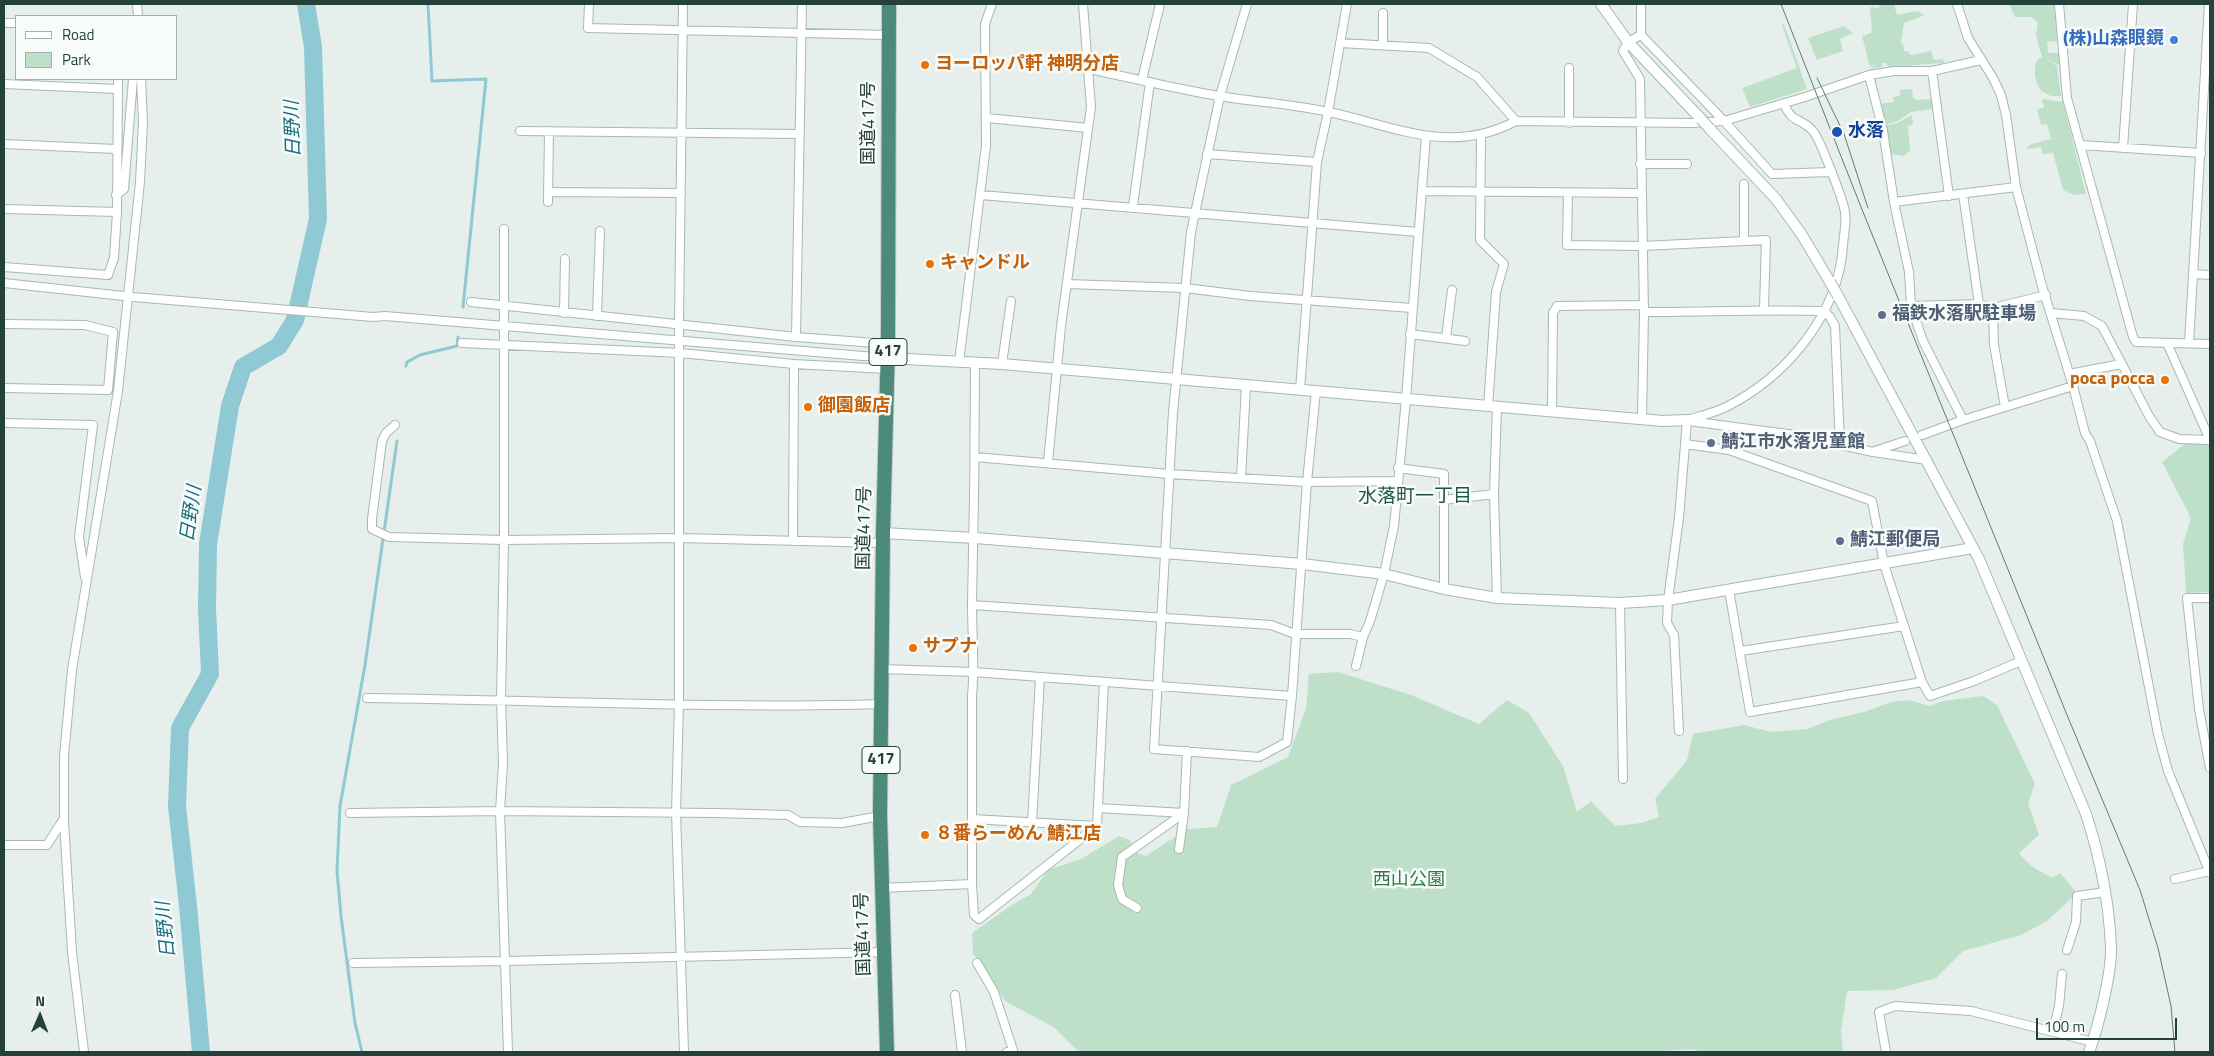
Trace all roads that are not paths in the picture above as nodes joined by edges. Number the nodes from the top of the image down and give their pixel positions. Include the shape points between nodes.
1 (589, 4) edge
2 (683, 4) edge
3 (802, 4) edge
4 (889, 4) edge
5 (992, 4) edge
6 (1084, 4) edge
7 (1160, 4) edge
8 (1247, 4) edge
9 (1347, 4) edge
10 (1601, 4) edge
11 (1641, 4) edge
12 (1957, 4) edge
13 (2059, 4) edge
14 (2132, 4) edge
15 (2210, 4) edge
16 (1383, 12) dead end
17 (683, 30) junction
18 (802, 32) junction
19 (889, 34) junction
20 (1641, 34) junction
21 (1628, 42) junction
22 (1340, 44) junction
23 (1383, 45) junction
24 (1981, 60) junction
25 (1569, 68) dead end
26 (1089, 69) junction
27 (1932, 70) junction
28 (1869, 75) junction
29 (118, 80) edge
30 (134, 80) edge
31 (141, 80) edge
32 (1146, 81) junction
33 (4, 84) edge
34 (117, 90) junction
35 (1220, 96) junction
36 (1784, 103) junction
37 (1328, 112) junction
38 (987, 118) junction
39 (1516, 121) junction
40 (1724, 121) junction
41 (1569, 123) junction
42 (1641, 123) junction
43 (2207, 124) edge
44 (1088, 128) junction
45 (520, 131) dead end
46 (549, 131) junction
47 (682, 133) junction
48 (800, 134) junction
49 (1481, 134) junction
50 (1426, 136) junction
51 (4, 144) edge
52 (2080, 145) junction
53 (2123, 148) junction
54 (116, 149) junction
55 (1207, 154) junction
56 (2201, 154) junction
57 (1317, 162) junction
58 (1640, 164) junction
59 (1687, 164) dead end
60 (1830, 172) junction
61 (1744, 184) dead end
62 (2016, 187) junction
63 (1422, 191) junction
64 (1480, 191) junction
65 (548, 192) junction
66 (681, 193) junction
67 (1568, 193) junction
68 (1641, 193) junction
69 (981, 194) junction
70 (1964, 194) junction
71 (116, 195) junction
72 (1949, 196) junction
73 (548, 202) dead end
74 (1079, 202) junction
75 (1894, 202) junction
76 (1133, 206) junction
77 (4, 209) edge
78 (1196, 211) junction
79 (117, 212) junction
80 (1311, 223) junction
81 (504, 229) dead end
82 (600, 231) dead end
83 (1418, 232) junction
84 (1744, 241) junction
85 (1642, 246) junction
86 (565, 259) dead end
87 (4, 267) edge
88 (2194, 274) junction
89 (2210, 275) edge
90 (4, 283) edge
91 (1067, 284) junction
92 (1185, 288) junction
93 (1452, 290) dead end
94 (130, 296) junction
95 (2046, 296) junction
96 (1307, 300) junction
97 (1011, 301) dead end
98 (471, 302) dead end
99 (1979, 304) junction
100 (504, 305) junction
101 (1912, 306) junction
102 (1412, 308) junction
103 (1993, 308) junction
104 (1644, 309) junction
105 (1764, 309) junction
106 (1824, 311) junction
107 (564, 313) junction
108 (2052, 313) junction
109 (598, 316) junction
110 (4, 324) edge
111 (679, 324) junction
112 (504, 326) junction
113 (1410, 334) junction
114 (796, 337) junction
115 (1446, 338) junction
116 (679, 341) junction
117 (1465, 341) dead end
118 (462, 343) dead end
119 (2167, 343) junction
120 (2189, 343) junction
121 (2210, 344) edge
122 (504, 346) junction
123 (680, 353) junction
124 (887, 357) junction
125 (959, 362) junction
126 (794, 364) junction
127 (974, 364) junction
128 (1002, 364) junction
129 (2120, 364) junction
130 (1057, 368) junction
131 (2069, 374) junction
132 (1176, 379) junction
133 (1246, 386) junction
134 (2073, 386) junction
135 (4, 388) edge
136 (1300, 390) junction
137 (1316, 391) junction
138 (1406, 399) junction
139 (1492, 407) junction
140 (2006, 407) junction
141 (1552, 411) junction
142 (1642, 418) junction
143 (1687, 420) junction
144 (1964, 420) junction
145 (4, 423) edge
146 (395, 425) dead end
147 (1922, 436) dead end
148 (2210, 440) edge
149 (1905, 441) dead end
150 (1685, 444) junction
151 (1840, 444) junction
152 (1873, 452) junction
153 (975, 457) junction
154 (1927, 460) junction
155 (1048, 462) junction
156 (1398, 468) junction
157 (1169, 474) junction
158 (1241, 478) junction
159 (1397, 481) junction
160 (1307, 482) junction
161 (1494, 494) junction
162 (1444, 500) junction
163 (680, 538) junction
164 (883, 538) junction
165 (975, 538) junction
166 (504, 540) junction
167 (793, 541) junction
168 (1973, 548) junction
169 (1166, 554) junction
170 (1302, 564) junction
171 (1884, 564) junction
172 (1384, 574) junction
173 (86, 584) junction
174 (1444, 589) junction
175 (1729, 590) junction
176 (1496, 598) junction
177 (2210, 598) edge
178 (1668, 600) junction
179 (1620, 603) junction
180 (972, 605) junction
181 (1161, 619) junction
182 (1904, 626) junction
183 (1296, 634) junction
184 (1364, 637) junction
185 (1741, 650) junction
186 (2021, 661) junction
187 (1356, 666) dead end
188 (881, 669) junction
189 (974, 672) junction
190 (1040, 678) junction
191 (1104, 682) junction
192 (1922, 682) junction
193 (1159, 686) junction
194 (1292, 696) junction
195 (367, 698) dead end
196 (501, 700) junction
197 (680, 704) junction
198 (882, 704) junction
199 (1679, 731) dead end
200 (1187, 751) junction
201 (2210, 768) edge
202 (1623, 779) dead end
203 (1098, 808) junction
204 (500, 811) junction
205 (676, 812) junction
206 (350, 813) dead end
207 (1184, 813) junction
208 (880, 816) junction
209 (64, 818) junction
210 (972, 819) junction
211 (1032, 823) junction
212 (1097, 826) junction
213 (4, 845) edge
214 (1179, 850) dead end
215 (2210, 872) edge
216 (2175, 879) dead end
217 (972, 884) junction
218 (881, 888) junction
219 (2106, 892) junction
220 (1137, 908) dead end
221 (2067, 950) dead end
222 (884, 952) junction
223 (681, 956) junction
224 (506, 961) junction
225 (353, 963) dead end
226 (977, 963) dead end
227 (2062, 974) dead end
228 (955, 995) dead end
229 (2052, 1031) junction
230 (2091, 1047) edge
231 (84, 1052) edge
232 (508, 1052) edge
233 (684, 1052) edge
234 (887, 1052) edge
235 (962, 1052) edge
236 (1011, 1052) edge
237 (1886, 1052) edge

1 - 17 street via 588,28
2 - 17 street
3 - 18 street
4 - 19 highway, 国道417号 / 417
5 - 38 street via 985,24
6 - 26 street
7 - 32 street
8 - 35 street
9 - 22 street
10 - 21 street
11 - 20 street
12 - 24 street via 1968,38
13 - 52 street via 2064,99
14 - 53 street
15 - 43 street
16 - 23 street
17 - 18 street
17 - 47 street
18 - 19 street
18 - 48 street
19 - 124 highway, 国道417号 / 417
20 - 21 street
20 - 40 street
21 - 42 street via 1623,51 1640,79
21 - 154 street, bridge via 1776,199 1802,235
22 - 23 street
22 - 37 street
23 - 39 street via 1429,48 1477,77
24 - 27 street
24 - 62 street via 1998,88 2008,114
25 - 41 street
26 - 32 street
26 - 44 street via 1091,107
27 - 28 street
27 - 72 street
28 - 36 street
28 - 75 street via 1883,131
29 - 34 street
30 - 71 street via 124,189
31 - 94 street via 140,182
32 - 35 street
32 - 76 street
33 - 34 street
34 - 54 street
35 - 37 street
35 - 55 street
36 - 40 street
36 - 60 street via 1791,118 1814,132
37 - 50 street
37 - 57 street
38 - 44 street
38 - 69 street
39 - 41 street
39 - 49 street
40 - 42 street
40 - 60 street via 1772,174
41 - 42 street
42 - 58 street
43 - 56 street
44 - 74 street
45 - 46 street
46 - 47 street
46 - 65 street
47 - 48 street
47 - 66 street
48 - 114 street
49 - 50 street via 1468,137
49 - 64 street
50 - 63 street
51 - 54 street
52 - 53 street
52 - 119 street via 2133,337 2136,342
53 - 56 street
54 - 71 street
55 - 57 street
55 - 78 street
56 - 88 street
57 - 80 street
58 - 59 street
58 - 68 street
60 - 106 street via 1845,215 1842,266
61 - 84 street
62 - 70 street
62 - 95 street
63 - 64 street
63 - 83 street
64 - 67 street
64 - 139 street via 1480,240 1504,264 1496,292
65 - 66 street
65 - 73 street
66 - 111 street
67 - 68 street
67 - 85 street via 1567,245
68 - 85 street
69 - 74 street
69 - 125 street
70 - 72 street
70 - 99 street
71 - 79 street
72 - 75 street
74 - 76 street
74 - 91 street
75 - 101 street via 1909,272
76 - 78 street
77 - 79 street
78 - 80 street
78 - 92 street
79 - 87 street via 114,258 108,275
80 - 83 street
80 - 96 street
81 - 100 street
82 - 109 street
83 - 102 street
84 - 85 street
84 - 105 street via 1766,240
85 - 104 street
86 - 107 street
88 - 89 street
88 - 120 street
90 - 94 street
91 - 92 street
91 - 130 street
92 - 96 street
92 - 132 street
93 - 115 street
94 - 112 street
94 - 173 street
95 - 103 street
95 - 108 street
96 - 102 street
96 - 136 street
97 - 128 street
98 - 100 street
99 - 101 street
99 - 103 street
100 - 107 street
100 - 112 street
101 - 144 street via 1923,341
102 - 113 street
103 - 140 street via 1994,345
104 - 105 street via 1691,312
104 - 141 street via 1557,306 1553,313
104 - 142 street
105 - 106 street
106 - 143 street via 1790,359 1760,386 1726,408
106 - 151 street via 1835,326
107 - 109 street
108 - 129 street via 2084,316 2102,326
108 - 131 street
109 - 111 street
110 - 135 street via 86,324 113,332 108,390
111 - 114 street
111 - 116 street
112 - 116 street
112 - 122 street
113 - 115 street
113 - 138 street
114 - 124 street
115 - 117 street
116 - 123 street
116 - 124 street
118 - 122 street
119 - 120 street
119 - 148 street
120 - 121 street
122 - 123 street
122 - 166 street
123 - 126 street
123 - 163 street
124 - 125 street
124 - 126 street
124 - 164 highway, 国道417号 / 417
125 - 127 street
126 - 167 street
127 - 128 street
127 - 153 street
128 - 130 street
129 - 131 street
129 - 148 street via 2160,432 2179,439
130 - 132 street
130 - 155 street
131 - 134 street
132 - 133 street
132 - 157 street
133 - 136 street
133 - 158 street
134 - 140 street
134 - 215 street via 2085,433 2117,521 2168,771
136 - 137 street
137 - 138 street
137 - 160 street
138 - 139 street
138 - 156 street
139 - 141 street
139 - 161 street
140 - 144 street
141 - 142 street
142 - 143 street
143 - 150 street
143 - 151 street
144 - 147 street
145 - 173 street via 93,425 79,538
146 - 166 street via 382,441 372,528 389,537
149 - 152 street
150 - 171 street via 1729,450 1872,500
150 - 178 street
151 - 152 street
152 - 154 street
153 - 155 street
153 - 165 street
154 - 168 street
155 - 157 street
156 - 159 street
156 - 162 street via 1444,474
157 - 158 street
157 - 169 street
158 - 160 street
159 - 160 street
159 - 172 street via 1394,526
160 - 170 street
161 - 162 street
161 - 176 street
162 - 174 street
163 - 166 street
163 - 167 street
163 - 197 street
164 - 165 street
164 - 167 street
164 - 188 highway, 国道417号 / 417
165 - 169 street
165 - 180 street
166 - 196 street
168 - 171 street
168 - 186 street
169 - 170 street
169 - 181 street
170 - 172 street
170 - 183 street
171 - 175 street
171 - 182 street
172 - 174 street
172 - 184 street
173 - 209 street via 67,718
174 - 176 street
175 - 178 street
175 - 185 street
176 - 179 street
177 - 201 street via 2188,598 2199,709
178 - 179 street
178 - 199 street via 1667,623 1674,635
179 - 202 street
180 - 181 street
180 - 189 street
181 - 183 street via 1271,625
181 - 193 street
182 - 185 street
182 - 192 street
183 - 184 street
183 - 194 street
184 - 187 street
185 - 192 street via 1750,712
186 - 192 street via 1930,696
186 - 219 street via 2086,814
188 - 189 street
188 - 198 highway, 国道417号 / 417
189 - 190 street
189 - 210 street
190 - 191 street
190 - 211 street
191 - 193 street
191 - 203 street
193 - 194 street
193 - 200 street via 1154,749
194 - 200 street via 1287,742 1259,757
195 - 196 street
196 - 197 street
196 - 204 street
197 - 198 street
197 - 205 street
198 - 208 highway, 国道417号 / 417
200 - 207 street
203 - 207 street
203 - 212 street
204 - 205 street
204 - 206 street
204 - 224 street
205 - 208 street via 788,815 800,822 842,823
205 - 223 street
207 - 214 street
207 - 220 street via 1122,857 1118,885 1122,899
208 - 218 highway, 国道417号 / 417
209 - 213 street via 47,844
209 - 231 street via 72,952
210 - 211 street
210 - 217 street
211 - 212 street
212 - 217 street via 979,919 974,915
215 - 216 street
217 - 218 street
218 - 222 highway, 国道417号 / 417
219 - 221 street via 2077,896 2076,922
219 - 230 street via 2111,948 2104,996
222 - 223 street
222 - 234 highway, 国道417号 / 417
223 - 224 street
223 - 233 street
224 - 225 street
224 - 232 street
226 - 236 street via 994,992
227 - 229 street
228 - 235 street
229 - 230 street
229 - 237 street via 1971,1011 1895,1006 1879,1012

